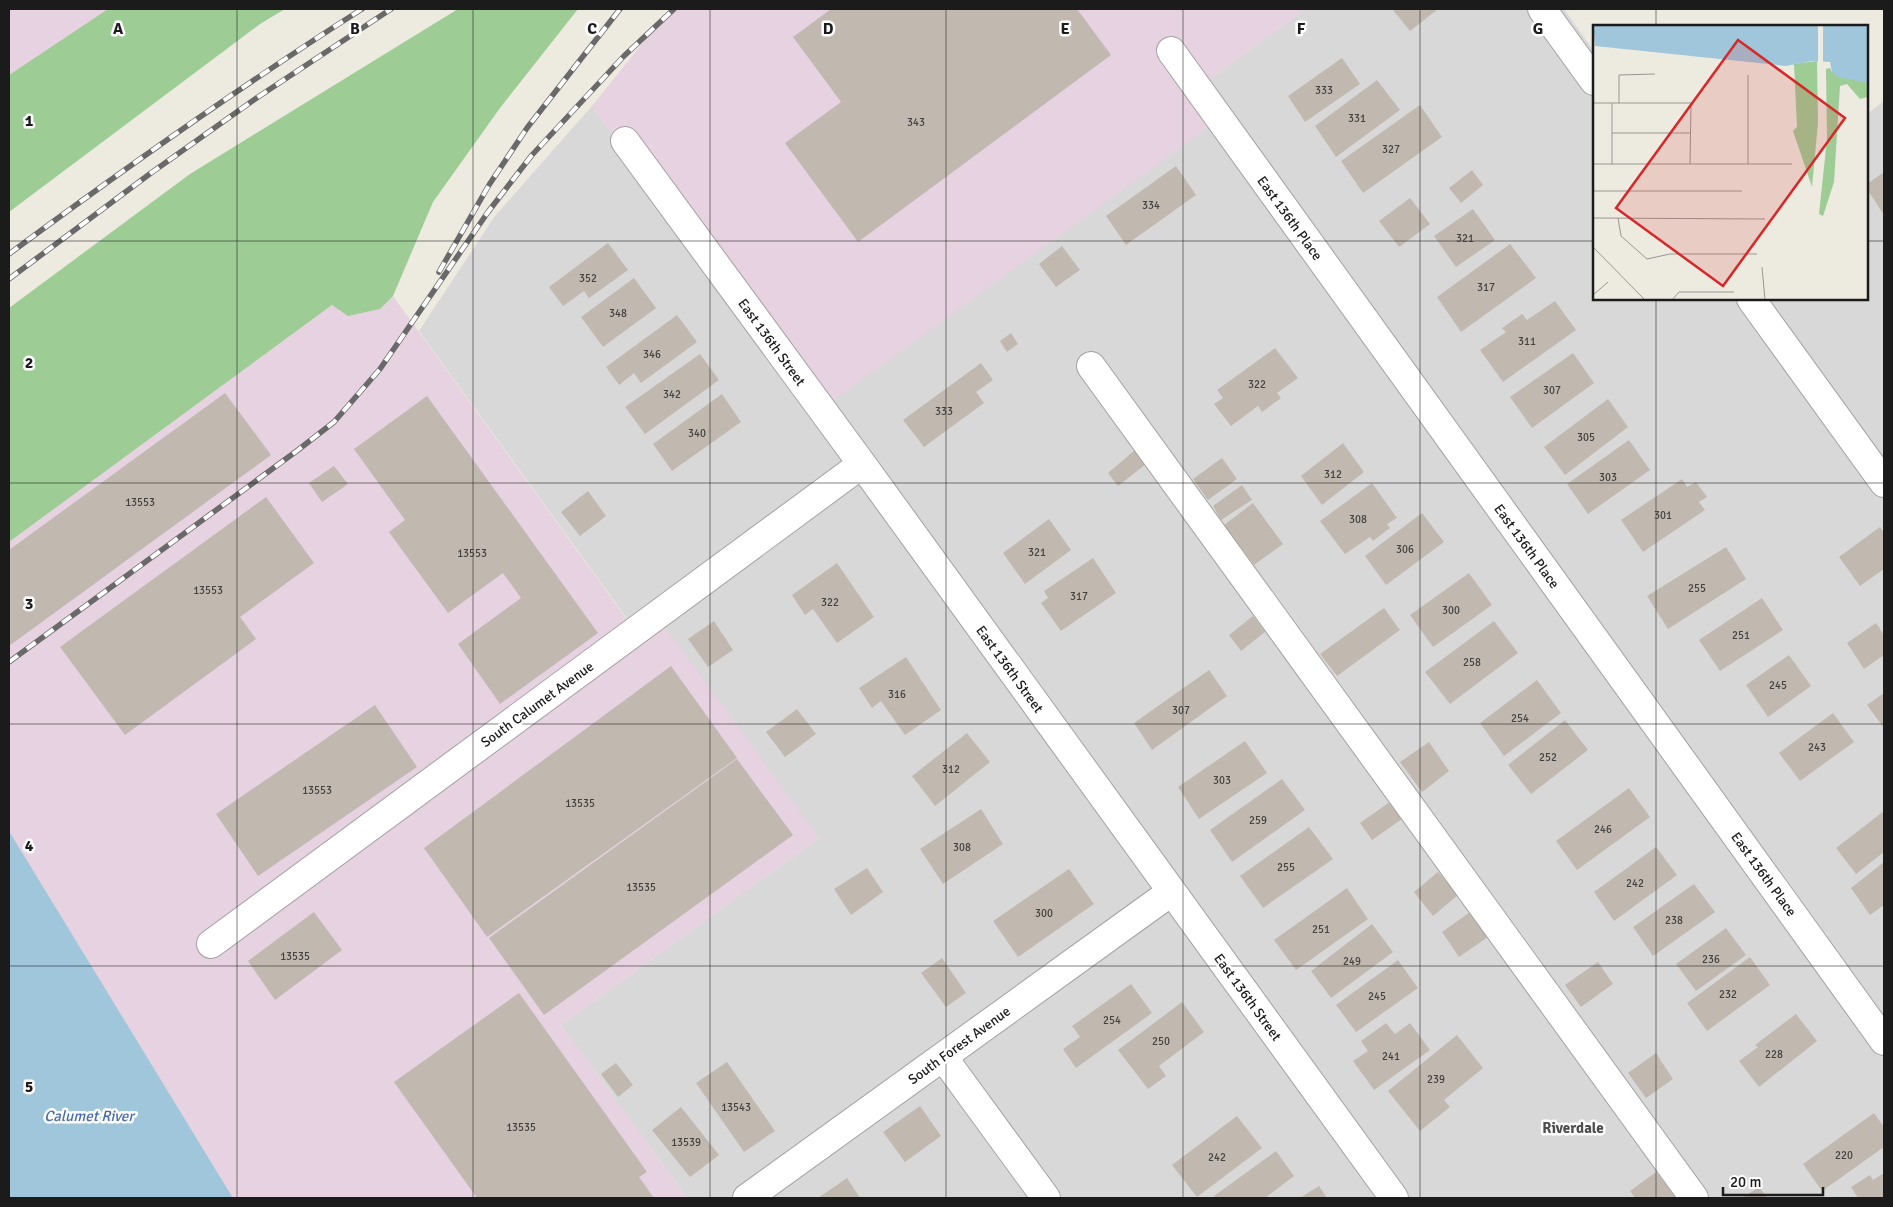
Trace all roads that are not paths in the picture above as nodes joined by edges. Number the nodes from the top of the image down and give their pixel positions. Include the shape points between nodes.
1 (1542, 9) edge
2 (1171, 51) dead end
3 (1593, 80) edge
4 (625, 141) dead end
5 (1752, 300) edge
6 (1091, 366) dead end
7 (862, 464) junction
8 (1884, 483) edge
9 (1171, 892) junction
10 (211, 944) dead end
11 (1884, 1040) edge
12 (943, 1057) junction
13 (747, 1198) edge
14 (1046, 1198) edge
15 (1394, 1198) edge
16 (1694, 1198) edge

1 - 3 street
2 - 11 street, East 136th Place
4 - 7 street, East 136th Street
5 - 8 street
6 - 16 street
7 - 9 street, East 136th Street
7 - 10 street, South Calumet Avenue
9 - 12 street, South Forest Avenue
9 - 15 street, East 136th Street
12 - 13 street, South Forest Avenue
12 - 14 street

